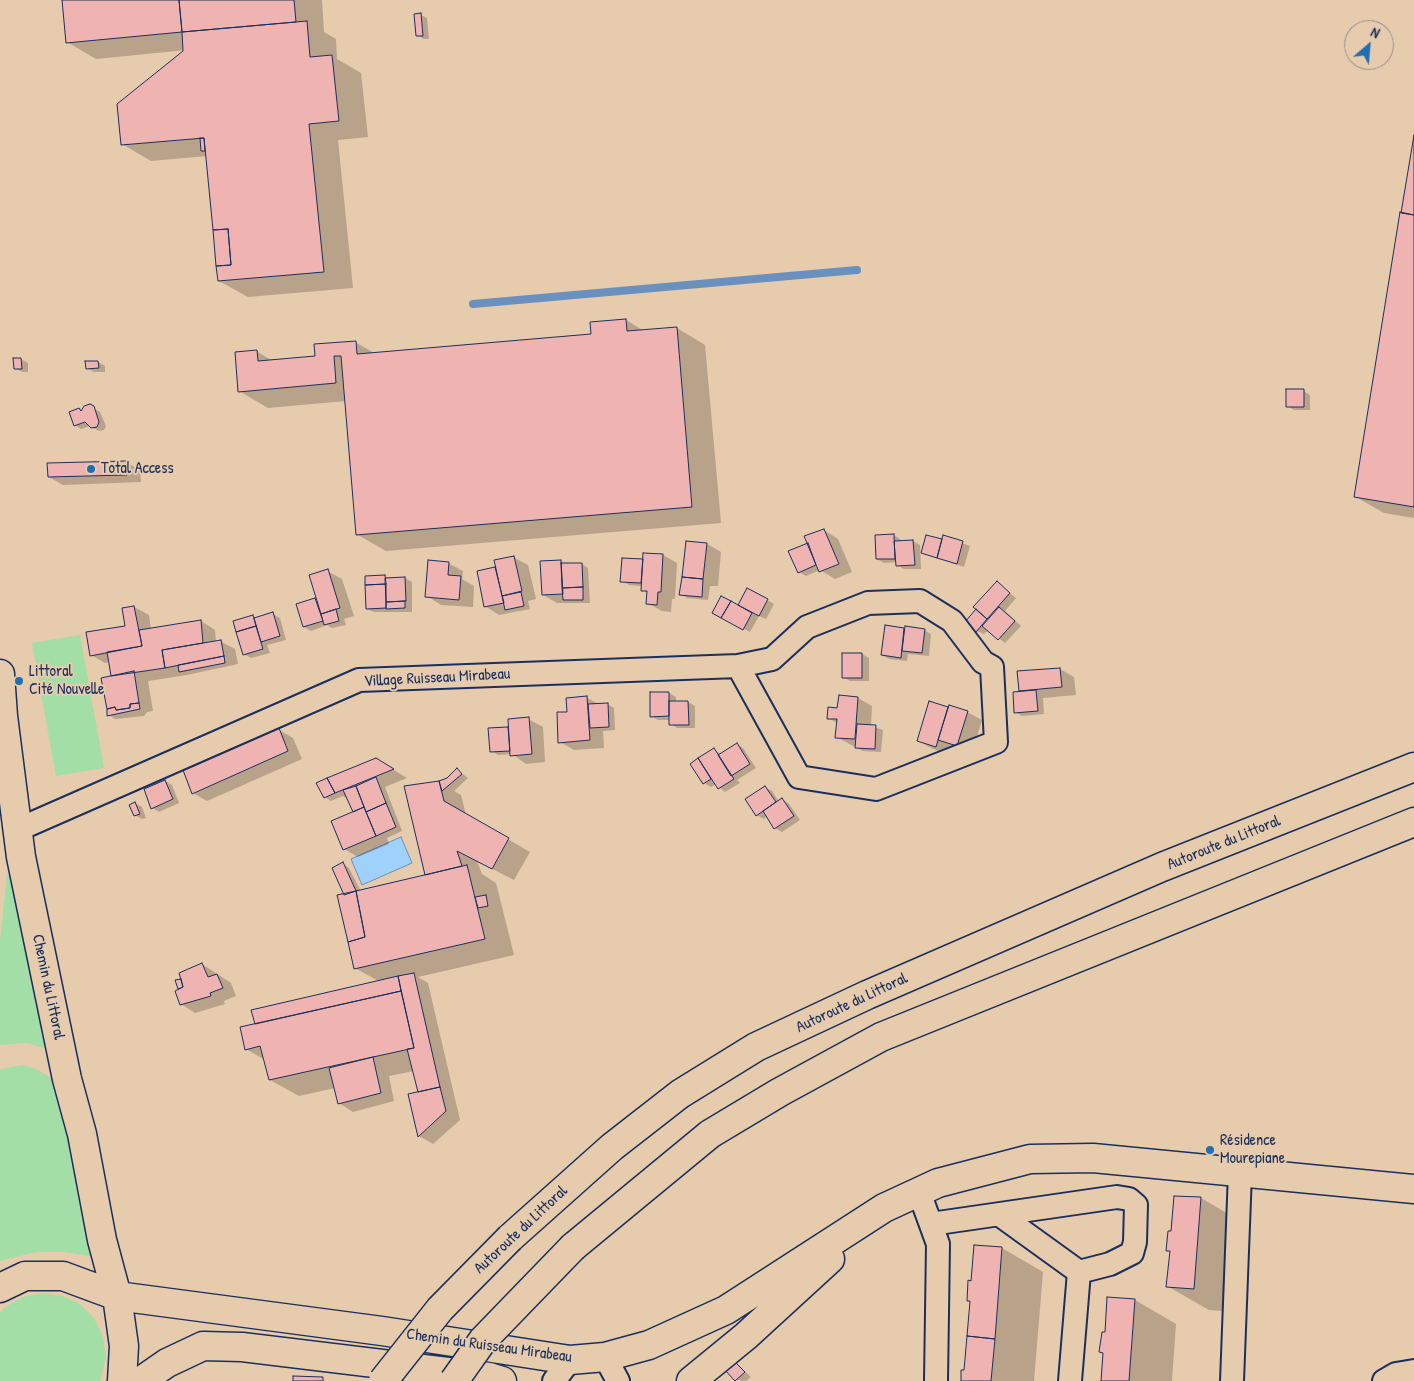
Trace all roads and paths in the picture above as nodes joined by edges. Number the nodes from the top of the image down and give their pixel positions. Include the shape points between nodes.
1 (738, 666) junction
2 (0, 674) edge
3 (1414, 767) edge
4 (1414, 822) edge
5 (17, 830) junction
6 (1240, 1172) junction
7 (1414, 1189) edge
8 (919, 1192) junction
9 (884, 1208) junction
10 (1000, 1215) junction
11 (931, 1224) junction
12 (1079, 1272) junction
13 (0, 1288) edge
14 (117, 1296) junction
15 (605, 1357) junction
16 (570, 1360) junction
17 (1414, 1371) edge
18 (122, 1381) edge
19 (141, 1381) edge
20 (383, 1381) edge
21 (454, 1381) edge
22 (502, 1381) edge
23 (554, 1381) edge
24 (618, 1381) edge
25 (691, 1381) edge
26 (936, 1381) edge
27 (1070, 1381) edge
28 (1232, 1381) edge
29 (1384, 1381) edge

1 - 1 street, Village Ruisseau Mirabeau via 799,777 876,789 996,742 992,667 983,662 952,621 920,601 868,603 807,627 772,659
1 - 5 street, Village Ruisseau Mirabeau via 360,680
2 - 5 main road, Chemin du Littoral
3 - 20 main road, Autoroute du Littoral, bridge via 1144,875 867,995 756,1047 680,1094 612,1147 510,1238 440,1309
4 - 21 main road, bridge via 881,1037 780,1092 710,1134 573,1246 483,1340
5 - 14 main road, Chemin du Littoral via 58,1038
6 - 7 main road, Chemin du Ruisseau Mirabeau
6 - 8 main road, Chemin du Ruisseau Mirabeau via 1093,1158 1030,1159 938,1183
6 - 28 street
8 - 9 main road, Chemin du Ruisseau Mirabeau
8 - 11 street
9 - 15 main road, Chemin du Ruisseau Mirabeau via 726,1310 649,1345
9 - 25 main road, Chemin du Ruisseau Mirabeau via 746,1336
10 - 11 street
10 - 12 street
10 - 12 street via 1117,1196 1129,1199 1136,1205 1132,1253 1110,1264
11 - 26 street via 938,1244
12 - 27 street
13 - 14 main road, Chemin du Ruisseau Mirabeau via 25,1276 63,1276
14 - 16 main road, Chemin du Ruisseau Mirabeau
14 - 18 main road, Chemin du Littoral via 124,1346
15 - 16 main road, Chemin du Ruisseau Mirabeau
15 - 24 street
16 - 23 street
17 - 29 street via 1396,1374
19 - 22 main road, Chemin du Ruisseau Mirabeau via 167,1363 203,1346 242,1347

